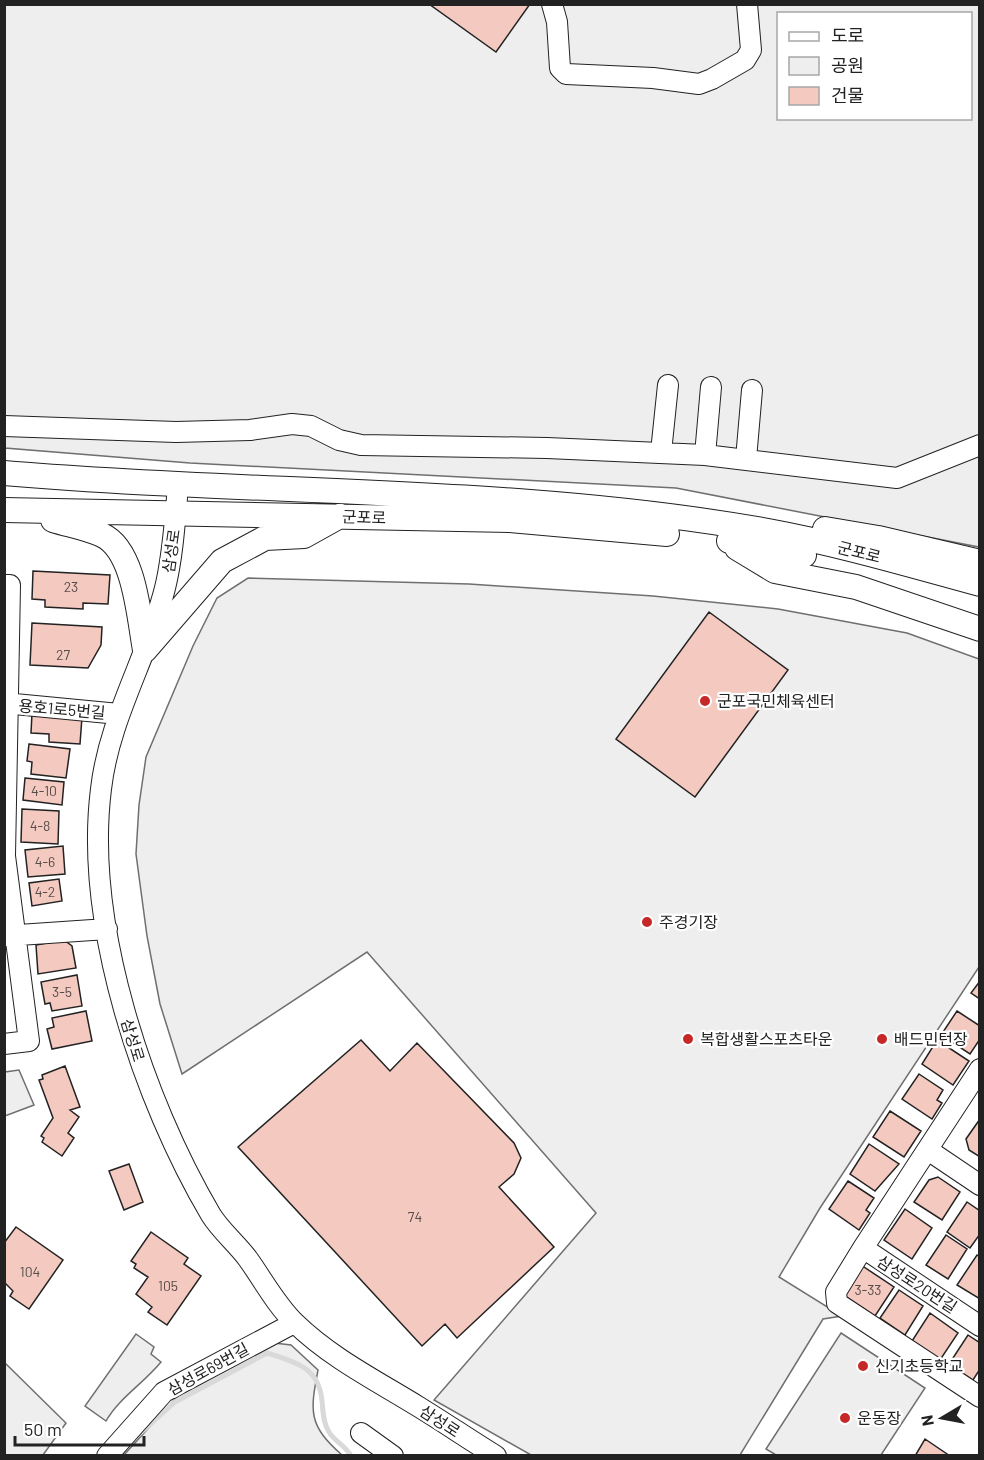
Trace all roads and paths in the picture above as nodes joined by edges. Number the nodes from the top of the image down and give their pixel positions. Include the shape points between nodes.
1 (552, 4) edge
2 (747, 4) edge
3 (668, 385) dead end
4 (711, 387) dead end
5 (752, 390) dead end
6 (4, 426) edge
7 (980, 444) edge
8 (661, 452) junction
9 (705, 455) junction
10 (746, 459) junction
11 (4, 473) edge
12 (178, 486) junction
13 (463, 498) junction
14 (15, 511) edge
15 (630, 512) junction
16 (176, 515) junction
17 (340, 516) junction
18 (367, 517) junction
19 (722, 540) junction
20 (980, 562) edge
21 (980, 584) edge
22 (4, 585) edge
23 (980, 598) edge
24 (980, 629) edge
25 (145, 650) junction
26 (7, 704) edge
27 (119, 714) junction
28 (5, 779) edge
29 (107, 929) junction
30 (9, 937) edge
31 (4, 1044) edge
32 (980, 1069) edge
33 (927, 1150) junction
34 (980, 1185) edge
35 (863, 1248) junction
36 (294, 1323) junction
37 (980, 1326) edge
38 (980, 1397) edge
39 (361, 1433) dead end
40 (107, 1455) edge
41 (393, 1455) edge
42 (496, 1455) edge

1 - 2 street via 560,68 566,74 699,84 745,60 752,50
3 - 8 street
4 - 9 street
5 - 10 street
6 - 8 street via 176,432 292,424 311,426 339,440 361,445
7 - 10 street via 897,478
8 - 9 street
9 - 10 street
11 - 12 main road, 군포로
12 - 13 main road, 군포로
12 - 16 street, 삼성로
13 - 15 main road, 군포로
13 - 18 main road via 446,508 370,508 366,509
14 - 16 main road, 군포로
14 - 25 main road via 104,536 114,545 132,579
15 - 20 main road, 군포로 via 670,507 779,522 878,538
15 - 21 main road, 군포로 via 769,531
16 - 17 main road, 군포로
16 - 25 street, 삼성로 via 165,587
17 - 18 main road, 군포로
17 - 25 main road via 304,536 266,538 222,561
18 - 19 main road, 군포로 via 510,520
19 - 23 main road, 군포로 via 872,568
19 - 24 main road, 군포로 via 775,571 856,587
22 - 26 street via 10,585
25 - 27 street, 삼성로
26 - 27 street, 용호1로5번길
26 - 28 street
27 - 29 street, 삼성로 via 100,792 99,844
28 - 30 street
29 - 30 street
29 - 36 street, 삼성로 via 136,1055 186,1168 213,1218
30 - 31 street via 29,1041
32 - 33 street, 삼성로20번길
33 - 34 street
33 - 35 street, 삼성로20번길
35 - 37 street, 삼성로20번길
35 - 38 street via 836,1292 837,1303
36 - 40 street, 삼성로69번길 via 164,1392
36 - 42 street, 삼성로 via 333,1353
39 - 41 street

